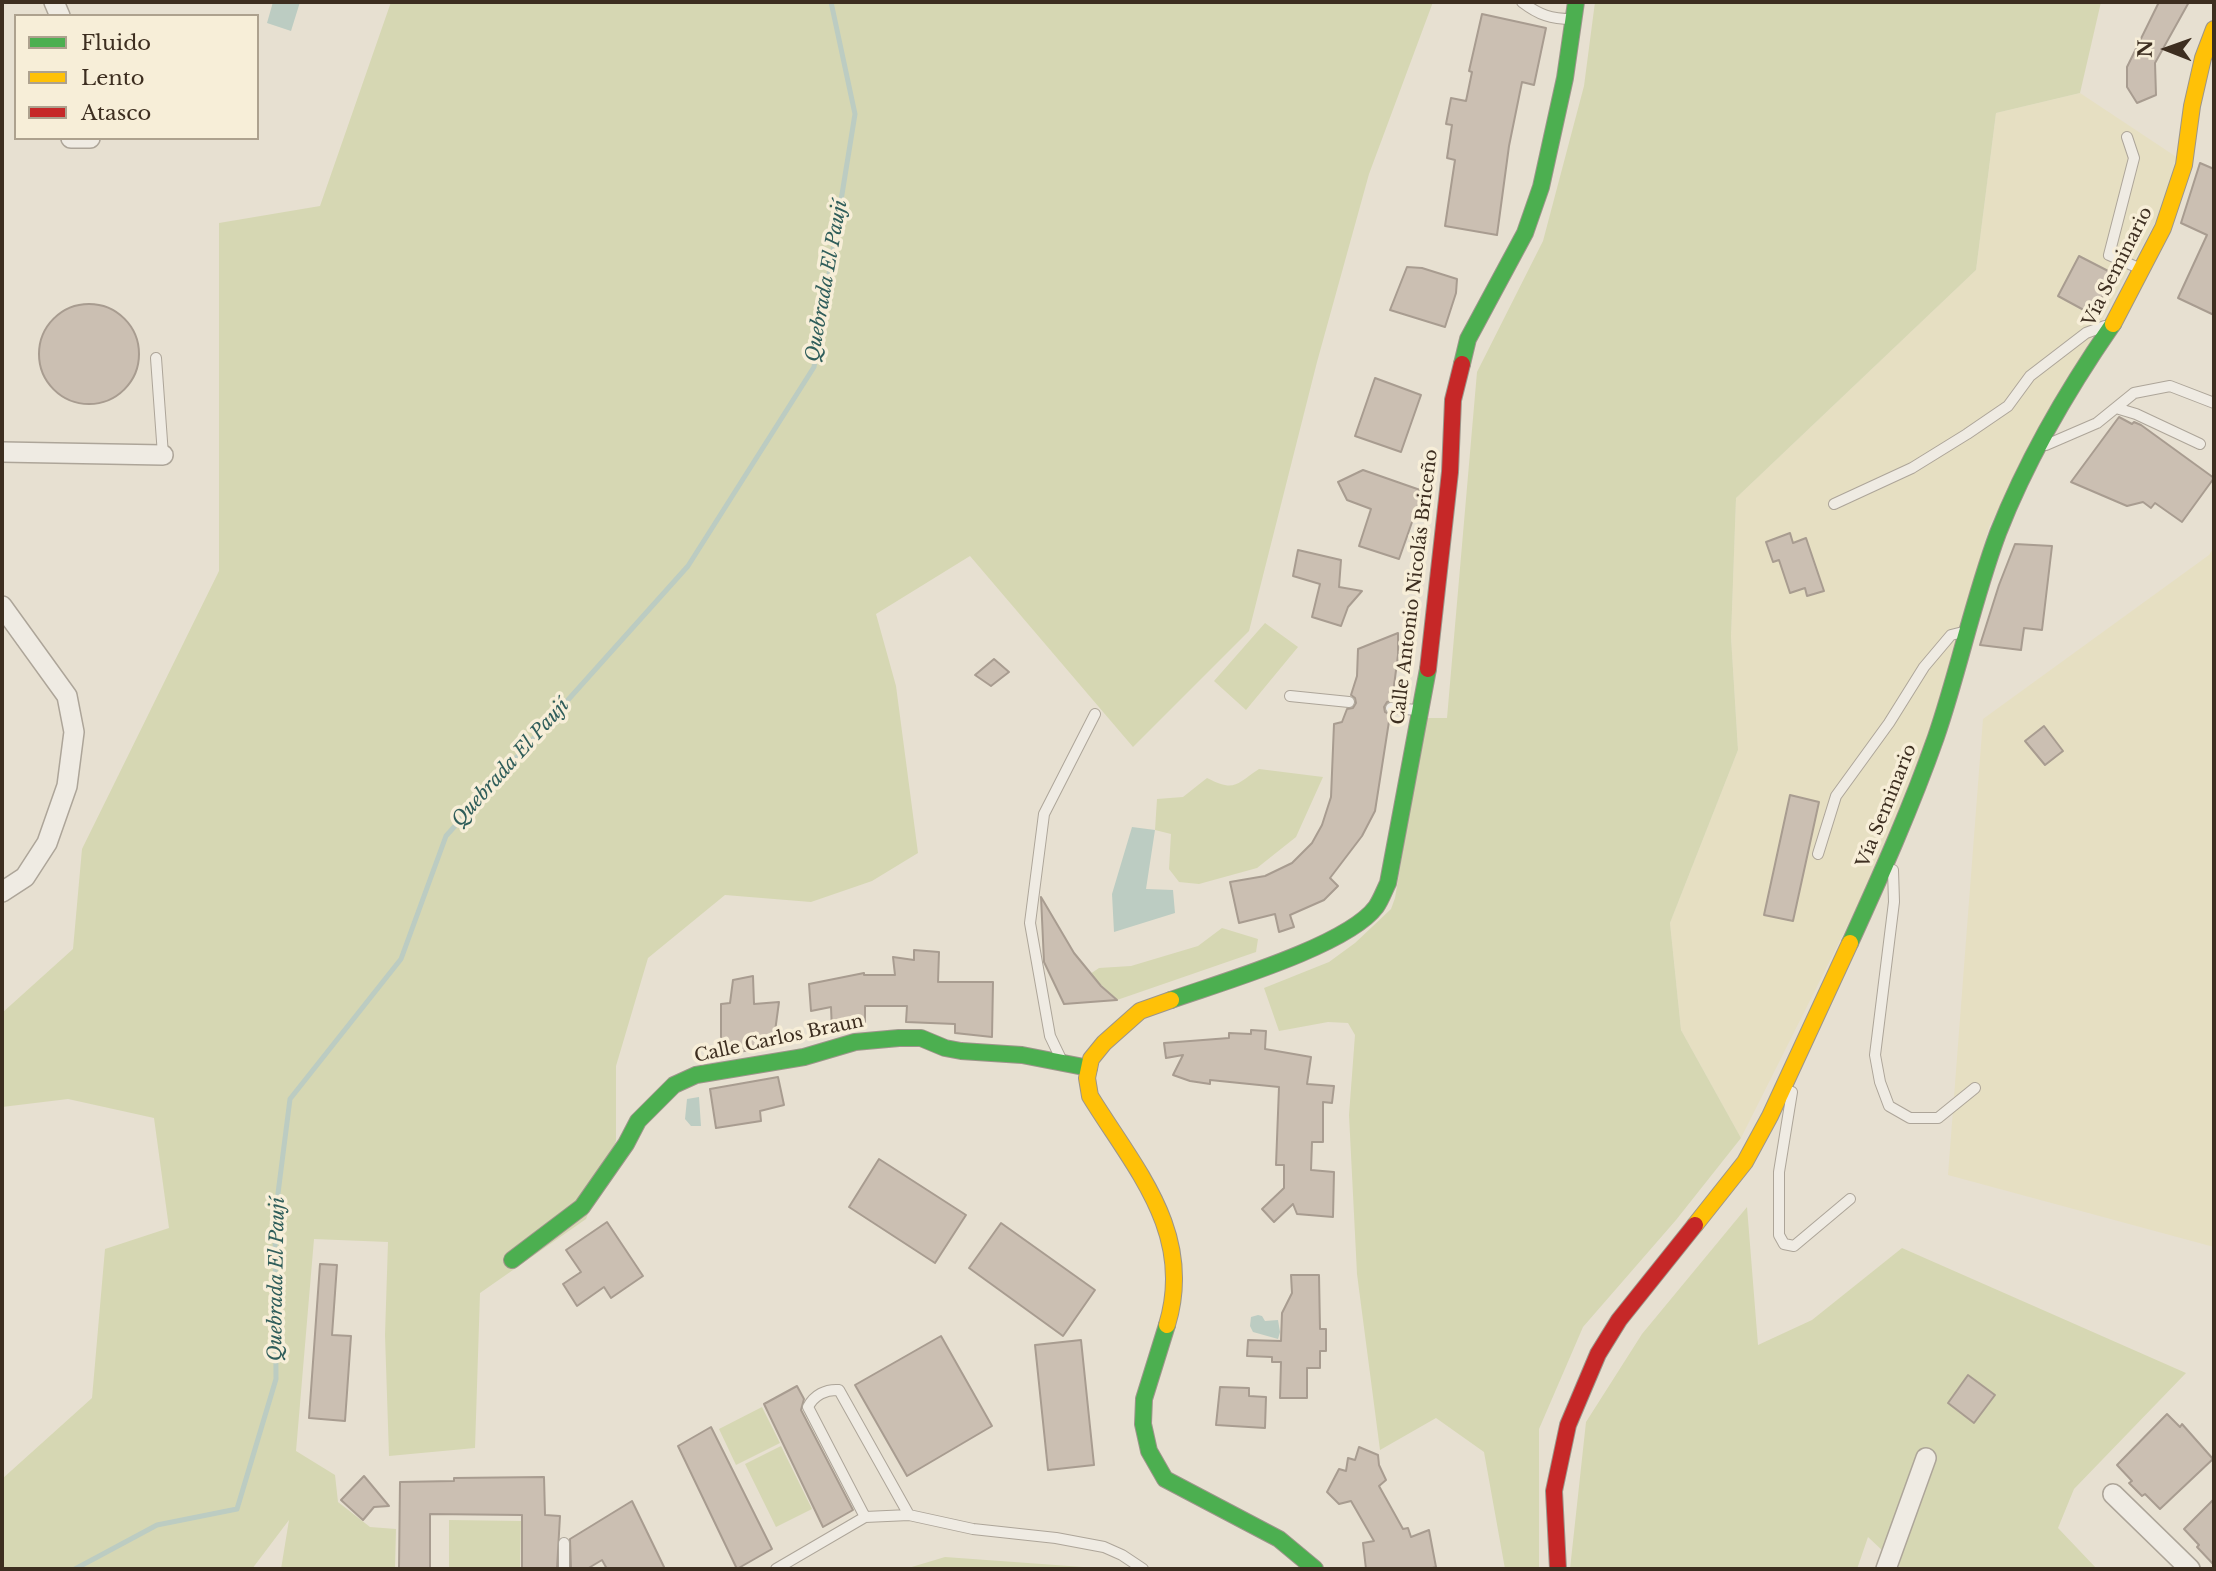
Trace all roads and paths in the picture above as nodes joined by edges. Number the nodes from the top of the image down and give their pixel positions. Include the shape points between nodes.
1 (1522, 2) edge
2 (1576, 2) edge
3 (1573, 19) junction
4 (2214, 29) edge
5 (2127, 137) dead end
6 (2142, 269) junction
7 (2114, 323) junction
8 (156, 359) dead end
9 (2214, 403) edge
10 (2116, 408) junction
11 (2200, 444) dead end
12 (2036, 449) junction
13 (2, 452) edge
14 (163, 455) joint
15 (1834, 504) dead end
16 (2, 606) edge
17 (1967, 631) junction
18 (1290, 696) dead end
19 (1349, 702) dead end
20 (1391, 708) dead end
21 (1422, 710) junction
22 (1095, 714) dead end
23 (1892, 851) junction
24 (1818, 854) dead end
25 (2, 892) edge
26 (1798, 1051) junction
27 (1062, 1063) junction
28 (1089, 1068) junction
29 (1975, 1088) dead end
30 (1850, 1199) dead end
31 (512, 1260) dead end
32 (1926, 1458) dead end
33 (2113, 1494) dead end
34 (909, 1515) junction
35 (865, 1517) junction
36 (564, 1543) dead end
37 (564, 1569) edge
38 (776, 1569) edge
39 (1143, 1569) edge
40 (1315, 1569) edge
41 (1558, 1569) edge
42 (1885, 1569) edge
43 (2190, 1569) edge

1 - 3 lane via 1539,15
2 - 3 street, Calle Antonio Nicolás Briceño
3 - 21 street, Calle Antonio Nicolás Briceño via 1541,187 1525,233 1468,339 1453,400 1450,472
4 - 6 street, Vía Seminario via 2203,58 2179,182
5 - 6 lane via 2134,158 2109,255
6 - 7 street, Vía Seminario
7 - 12 street, Vía Seminario
7 - 15 lane via 2086,332 2029,376 2008,406 1967,434 1912,468
8 - 14 lane
9 - 10 lane via 2170,386 2134,393
10 - 11 lane
10 - 12 lane via 2097,423
12 - 17 street, Vía Seminario via 1998,534
13 - 14 street
16 - 25 street via 67,696 74,732 67,786 47,843 25,877
17 - 23 street, Vía Seminario via 1936,736
17 - 24 lane via 1951,635 1924,667 1836,796
18 - 19 lane
20 - 21 lane
21 - 28 street, Calle Antonio Nicolás Briceño via 1395,858 1375,908 1344,934 1314,948 1140,1011 1104,1042
22 - 27 lane via 1044,814 1030,923 1050,1036
23 - 26 street, Vía Seminario
23 - 29 lane via 1894,902 1875,1055 1880,1082 1889,1106 1910,1118 1938,1118
26 - 30 lane via 1779,1172 1779,1235 1784,1244 1794,1246
26 - 41 street, Vía Seminario via 1745,1162 1619,1320 1598,1354 1568,1425 1557,1471
27 - 28 street, Calle Carlos Braun
27 - 31 street, Calle Carlos Braun via 961,1051 921,1038 889,1038 696,1075 674,1085 638,1121 582,1207
28 - 40 street via 1090,1096 1156,1200 1175,1263 1176,1285 1142,1404 1146,1448 1166,1479 1279,1539
32 - 42 street
33 - 43 street
34 - 35 lane
34 - 35 lane via 839,1390 830,1390 812,1398 808,1407
34 - 39 lane via 1104,1547
35 - 38 lane
36 - 37 lane

